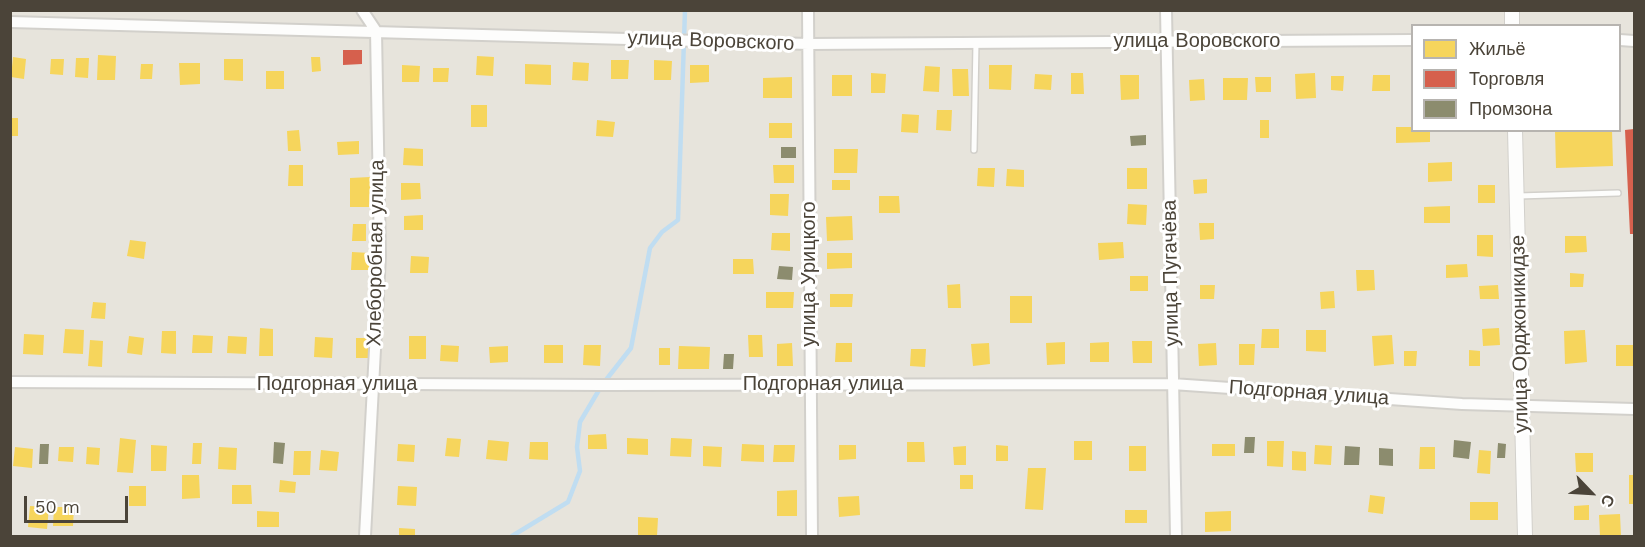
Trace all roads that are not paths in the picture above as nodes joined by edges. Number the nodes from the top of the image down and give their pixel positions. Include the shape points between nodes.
1 (362, 10) edge
2 (808, 10) edge
3 (1166, 10) edge
4 (10, 22) edge
5 (376, 32) junction
6 (1411, 40) edge
7 (1168, 41) junction
8 (976, 43) junction
9 (809, 44) junction
10 (1515, 132) edge
11 (974, 150) dead end
12 (1618, 193) dead end
13 (1516, 196) junction
14 (10, 382) edge
15 (809, 383) junction
16 (373, 384) junction
17 (1173, 384) junction
18 (1521, 406) junction
19 (1635, 409) edge
20 (365, 537) edge
21 (812, 537) edge
22 (1176, 537) edge
23 (1525, 537) edge

1 - 5 street
2 - 9 street, улица Урицкого
3 - 7 street, улица Пугачёва
4 - 5 street, улица Воровского
5 - 9 street, улица Воровского
5 - 16 street, Хлеборобная улица via 380,255
6 - 7 street, улица Воровского
7 - 8 street, улица Воровского
7 - 17 street, улица Пугачёва
8 - 9 street, улица Воровского
8 - 11 lane
9 - 15 street, улица Урицкого
10 - 13 street, улица Орджоникидзе
12 - 13 lane
13 - 18 street, улица Орджоникидзе
14 - 16 street, Подгорная улица
15 - 16 street, Подгорная улица
15 - 17 street, Подгорная улица
15 - 21 street, улица Урицкого
16 - 20 street, Хлеборобная улица
17 - 18 street, Подгорная улица
17 - 22 street, улица Пугачёва
18 - 19 street, Подгорная улица
18 - 23 street, улица Орджоникидзе

